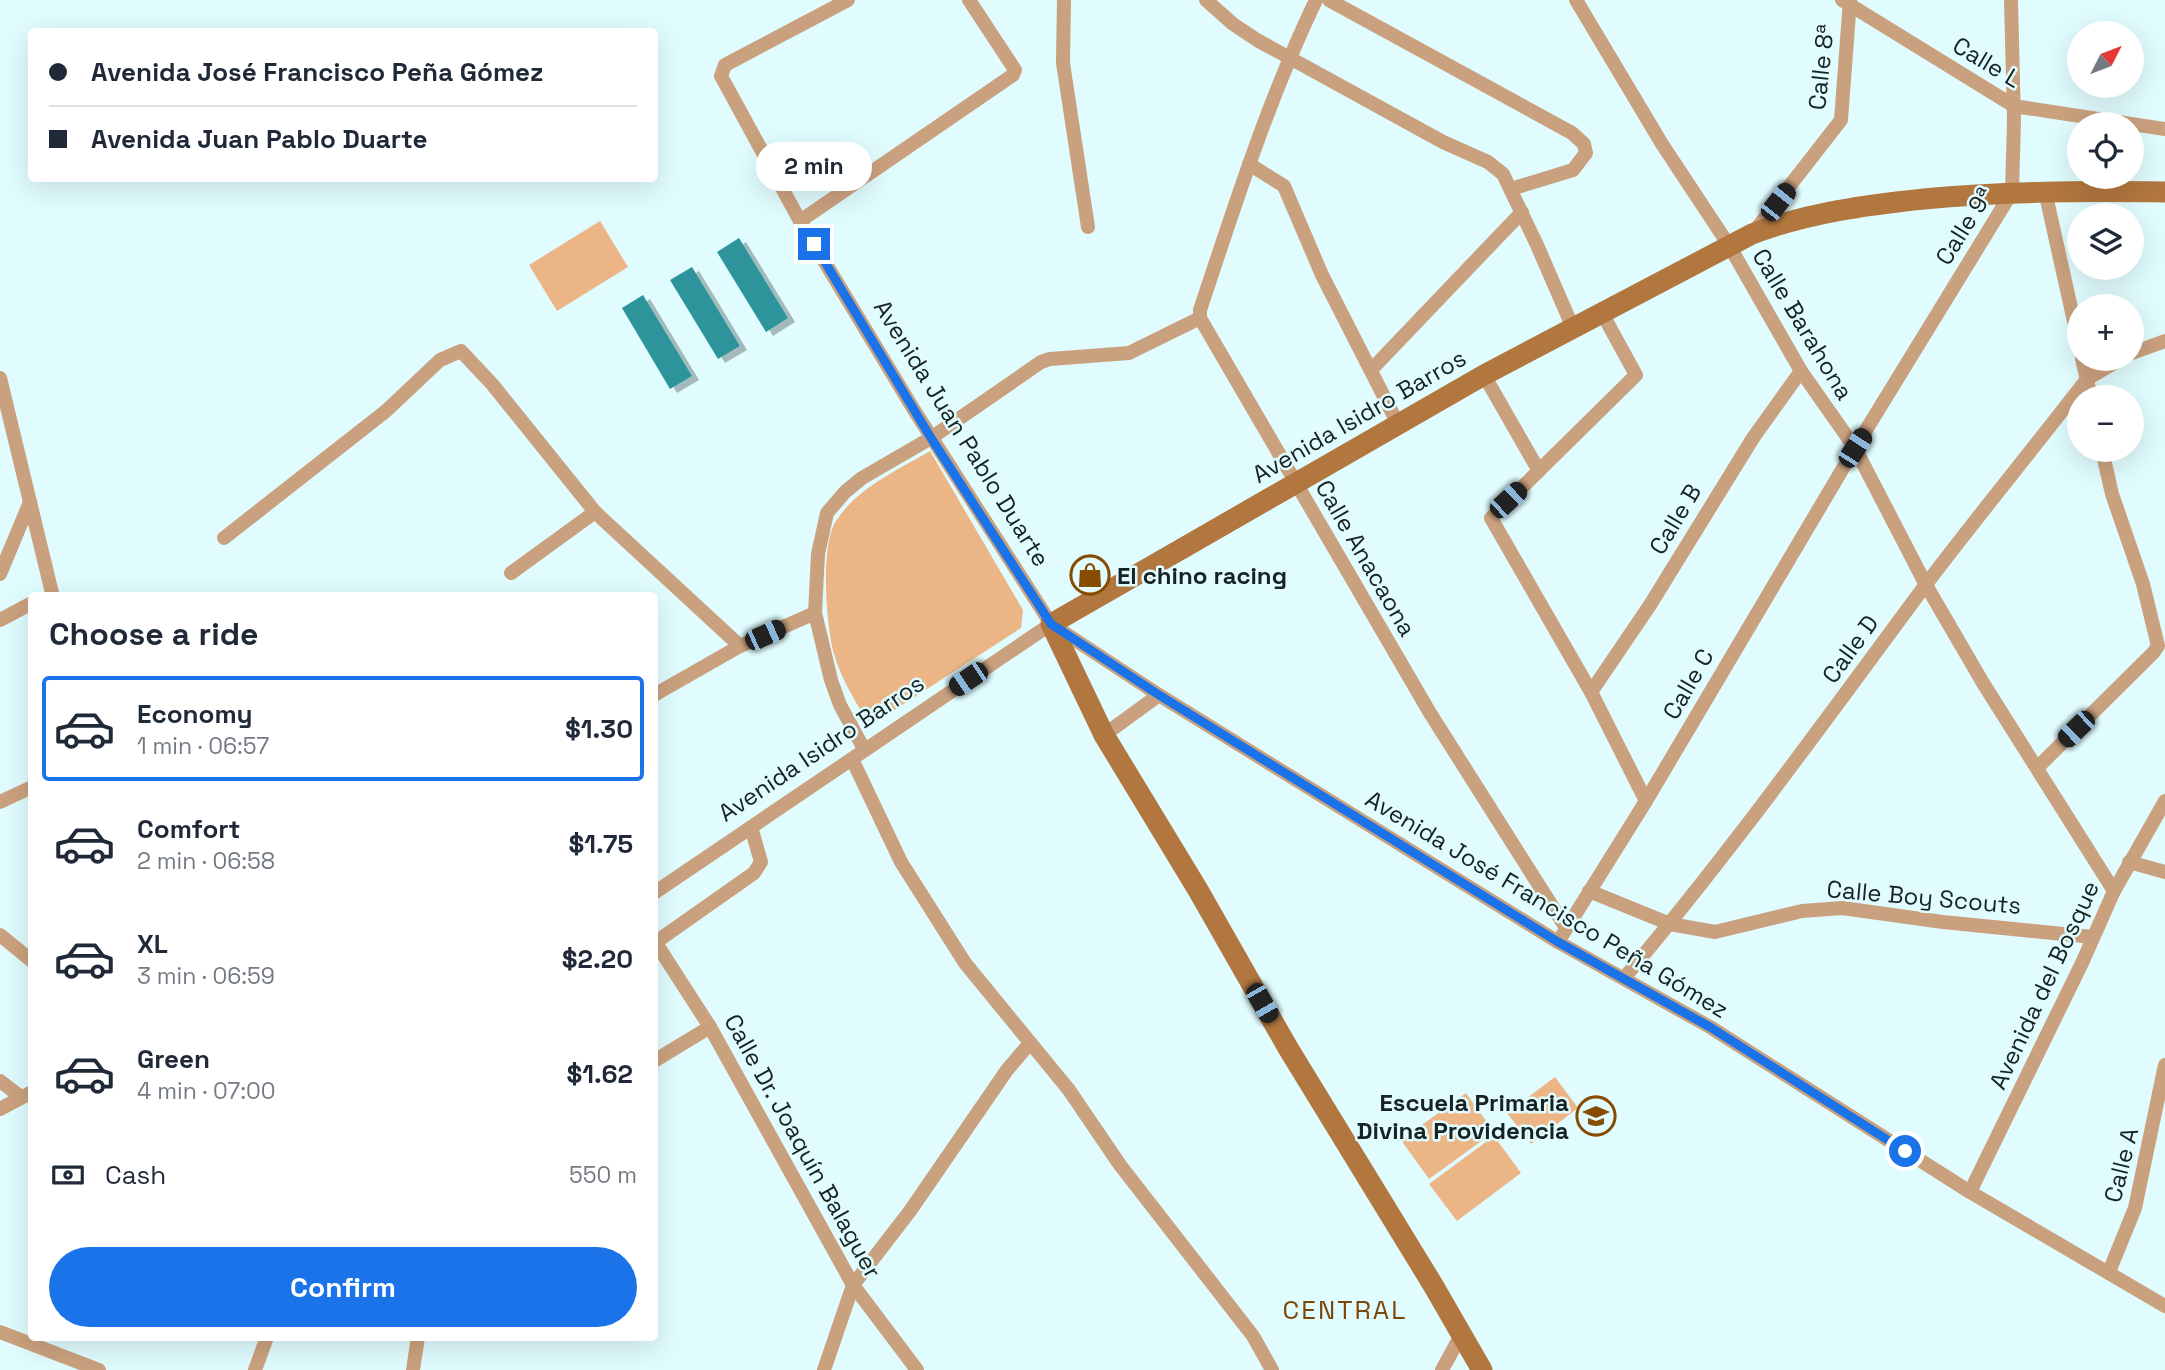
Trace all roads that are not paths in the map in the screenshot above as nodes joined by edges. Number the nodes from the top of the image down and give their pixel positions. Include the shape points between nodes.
1 (969, 0) edge
2 (1064, 0) edge
3 (1206, 0) edge
4 (1316, 0) edge
5 (1329, 0) edge
6 (1576, 0) edge
7 (2011, 0) edge
8 (844, 1) edge
9 (1847, 2) edge
10 (1288, 58) junction
11 (2014, 106) junction
12 (2165, 129) edge
13 (1249, 164) junction
14 (1511, 189) junction
15 (2045, 191) junction
16 (2012, 192) junction
17 (2165, 192) edge
18 (1522, 212) junction
19 (800, 221) junction
20 (1088, 227) dead end
21 (1752, 234) junction
22 (1730, 247) junction
23 (2068, 294) edge
24 (1602, 313) junction
25 (1200, 318) junction
26 (1573, 328) junction
27 (2165, 341) edge
28 (2144, 349) edge
29 (1371, 370) junction
30 (1801, 371) junction
31 (2085, 371) edge
32 (2101, 371) edge
33 (1484, 375) junction
34 (0, 378) edge
35 (2087, 379) junction
36 (2088, 385) edge
37 (1398, 424) junction
38 (931, 438) junction
39 (1855, 448) junction
40 (2105, 462) edge
41 (1539, 471) junction
42 (1297, 482) junction
43 (30, 502) junction
44 (595, 512) junction
45 (224, 538) dead end
46 (0, 573) edge
47 (511, 573) dead end
48 (1926, 585) junction
49 (52, 592) edge
50 (28, 605) edge
51 (815, 613) junction
52 (0, 620) edge
53 (1051, 624) junction
54 (740, 646) junction
55 (1591, 692) junction
56 (658, 693) edge
57 (1159, 695) junction
58 (1104, 735) junction
59 (864, 749) junction
60 (852, 759) junction
61 (2038, 767) junction
62 (28, 789) edge
63 (1646, 801) junction
64 (2165, 801) edge
65 (0, 802) edge
66 (751, 827) junction
67 (2129, 862) junction
68 (2165, 872) edge
69 (658, 890) edge
70 (1589, 891) junction
71 (2114, 891) junction
72 (1670, 924) junction
73 (1566, 928) junction
74 (0, 935) edge
75 (2094, 937) junction
76 (658, 939) edge
77 (1558, 942) junction
78 (658, 946) edge
79 (28, 958) edge
80 (1625, 977) junction
81 (710, 1027) junction
82 (1030, 1043) junction
83 (658, 1058) edge
84 (2165, 1065) edge
85 (0, 1081) edge
86 (26, 1095) edge
87 (0, 1109) edge
88 (1970, 1192) junction
89 (2109, 1272) junction
90 (853, 1285) junction
91 (2165, 1306) edge
92 (0, 1332) edge
93 (1461, 1335) junction
94 (266, 1341) edge
95 (417, 1341) edge
96 (99, 1370) edge
97 (255, 1370) edge
98 (413, 1370) edge
99 (824, 1370) edge
100 (917, 1370) edge
101 (1272, 1370) edge
102 (1442, 1370) edge
103 (1482, 1370) edge

1 - 19 street via 1015,70 1013,75
2 - 20 street via 1063,63
3 - 10 street via 1233,24
4 - 10 street
5 - 14 street via 1572,133 1584,144 1586,153 1573,170
6 - 22 street, Calle Barahona via 1654,132
7 - 11 street, Calle 9ª
8 - 19 street, Avenida Juan Pablo Duarte via 725,65 721,76
9 - 11 street, Calle L
9 - 21 street, Calle 8ª via 1841,120
10 - 13 street
10 - 14 street via 1488,162 1503,174
11 - 12 street, Calle L
11 - 16 street, Calle 9ª
13 - 25 street
13 - 29 street via 1284,186 1322,275
14 - 18 street
15 - 16 street, Avenida Isidro Barros
15 - 17 street, Avenida Isidro Barros
15 - 23 street
16 - 21 street, Avenida Isidro Barros via 1877,204 1786,221
16 - 39 street, Calle 9ª
18 - 26 street
18 - 29 street
19 - 38 street, Avenida Juan Pablo Duarte
21 - 22 street, Avenida Isidro Barros
22 - 24 street, Avenida Isidro Barros
22 - 30 street, Calle Barahona
24 - 26 street, Avenida Isidro Barros
24 - 41 street via 1636,375
25 - 38 street via 1129,353 1046,360
25 - 42 street, Calle Anacaona
26 - 33 street, Avenida Isidro Barros
27 - 28 street
29 - 37 street
30 - 39 street, Calle Barahona
30 - 55 street, Calle B via 1752,438
31 - 35 street
32 - 35 street, Calle D
33 - 37 street, Avenida Isidro Barros
33 - 41 street
34 - 43 street
35 - 36 street
35 - 48 street, Calle D
37 - 42 street, Avenida Isidro Barros
38 - 51 street via 862,478 827,513 818,554
38 - 53 street, Avenida Juan Pablo Duarte
39 - 48 street, Calle Barahona
39 - 63 street, Calle C
40 - 61 street via 2158,646
41 - 55 street via 1491,518
42 - 53 street, Avenida Isidro Barros
42 - 73 street, Calle Anacaona via 1430,713
43 - 46 street
43 - 49 street
44 - 45 street via 461,351 440,360 386,411
44 - 47 street
44 - 54 street
48 - 61 street, Calle Barahona
48 - 72 street, Calle D
50 - 52 street
51 - 54 street
51 - 59 street via 840,705
53 - 57 street, Avenida José Francisco Peña Gómez
53 - 58 street, Avenida Juan Pablo Duarte
53 - 59 street, Avenida Isidro Barros
54 - 56 street
55 - 63 street
57 - 58 street
57 - 77 street, Avenida José Francisco Peña Gómez
58 - 93 street, Avenida Juan Pablo Duarte
59 - 60 street, Avenida Isidro Barros
60 - 66 street, Avenida Isidro Barros
60 - 82 street via 910,877 965,963
61 - 71 street, Calle Barahona
62 - 65 street
63 - 70 street, Calle C
64 - 67 street, Avenida del Bosque
66 - 69 street, Avenida Isidro Barros
66 - 76 street via 761,862 754,873
67 - 68 street
67 - 71 street, Avenida del Bosque
70 - 72 street, Calle Boy Scouts
70 - 73 street, Calle C
71 - 75 street, Avenida del Bosque
72 - 75 street, Calle Boy Scouts via 1716,932 1801,911 1842,908
72 - 80 street, Calle D
73 - 77 street, Calle C
74 - 79 street
75 - 88 street, Avenida del Bosque
77 - 80 street, Avenida José Francisco Peña Gómez
78 - 81 street, Calle Dr. Joaquín Balaguer
80 - 88 street, Avenida José Francisco Peña Gómez
81 - 83 street
81 - 90 street, Calle Dr. Joaquín Balaguer
82 - 90 street
82 - 101 street via 1253,1336
84 - 89 street, Calle A via 2135,1208
85 - 86 street
86 - 87 street
88 - 89 street, Avenida José Francisco Peña Gómez
89 - 91 street, Avenida José Francisco Peña Gómez
90 - 99 street
90 - 100 street, Calle Dr. Joaquín Balaguer
92 - 96 street
93 - 102 street
93 - 103 street, Avenida Juan Pablo Duarte
94 - 97 street
95 - 98 street

